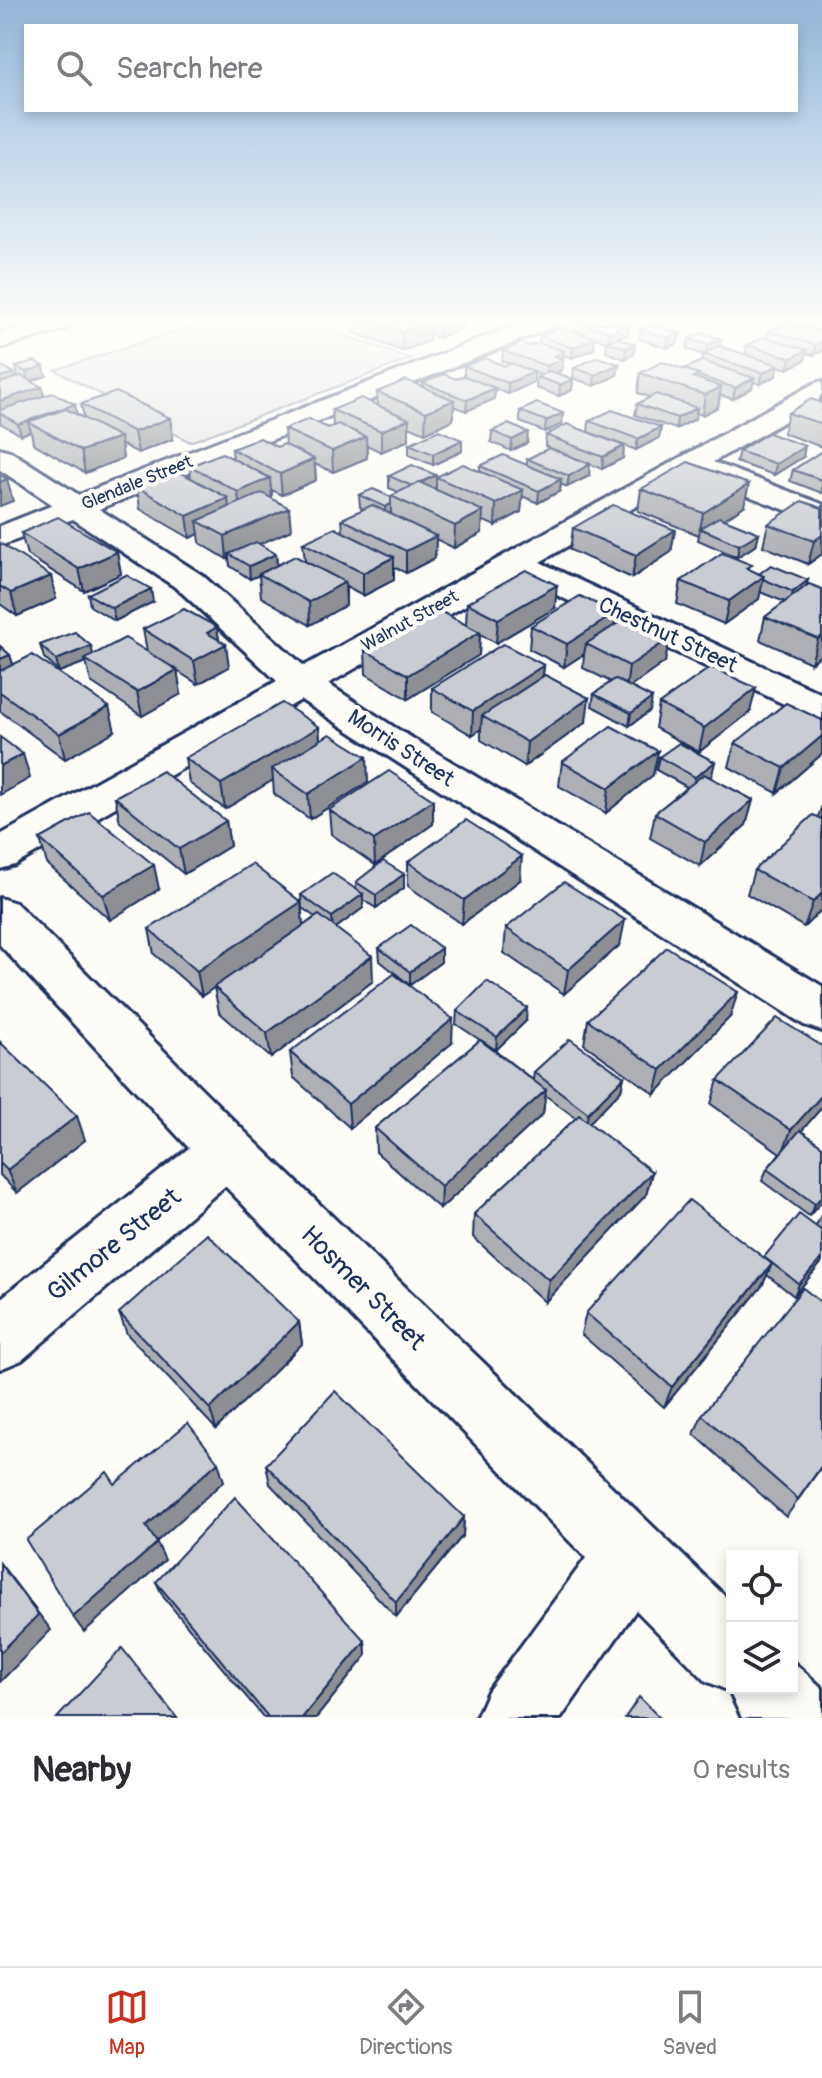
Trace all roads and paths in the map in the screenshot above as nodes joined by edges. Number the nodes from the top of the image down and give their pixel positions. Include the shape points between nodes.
1 (339, 403) edge
2 (797, 403) edge
3 (0, 457) edge
4 (689, 463) junction
5 (77, 507) junction
6 (822, 515) edge
7 (0, 537) edge
8 (514, 562) junction
9 (301, 683) junction
10 (822, 708) edge
11 (0, 854) edge
12 (0, 915) edge
13 (822, 1011) edge
14 (227, 1151) junction
15 (0, 1338) edge
16 (631, 1557) junction
17 (726, 1649) edge
18 (772, 1694) edge
19 (515, 1718) edge
20 (797, 1718) edge

1 - 5 street, Glendale Street
2 - 4 street, Walnut Street
3 - 5 street, Morris Street
4 - 6 street
4 - 8 street, Walnut Street
5 - 7 street, Glendale Street
5 - 9 street, Morris Street via 190,582
8 - 9 street, Walnut Street
8 - 10 street, Chestnut Street
9 - 11 street, Walnut Street
9 - 13 street, Morris Street
12 - 14 street, Hosmer Street
14 - 15 street, Gilmore Street
14 - 16 street, Hosmer Street
16 - 17 street, Hosmer Street
16 - 19 street
18 - 20 street

